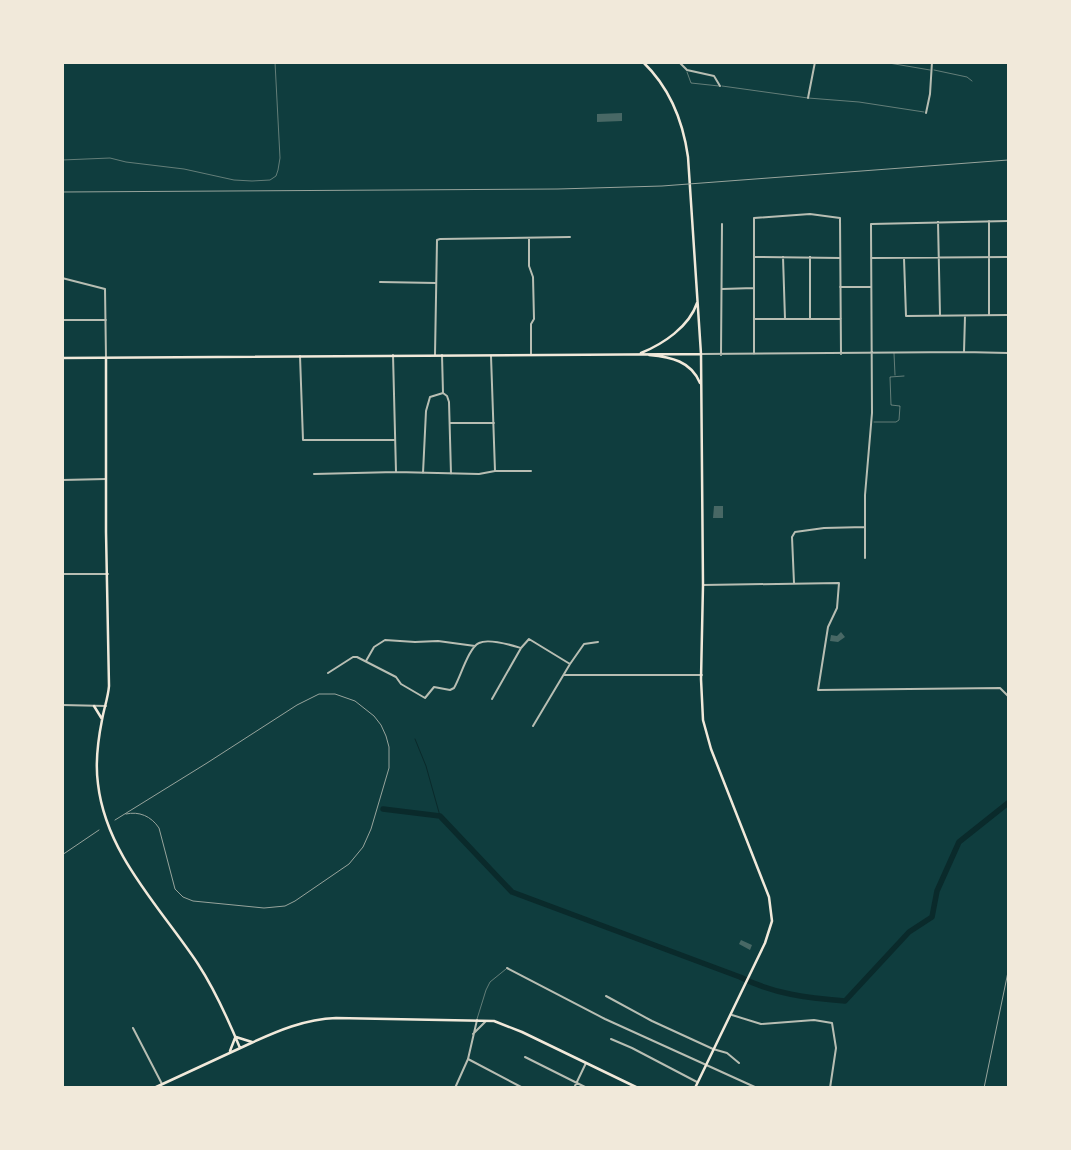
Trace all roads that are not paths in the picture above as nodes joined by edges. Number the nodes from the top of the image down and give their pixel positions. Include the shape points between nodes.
1 (275, 62) edge
2 (643, 62) edge
3 (679, 62) edge
4 (815, 62) edge
5 (883, 62) edge
6 (932, 62) edge
7 (686, 70) junction
8 (930, 70) junction
9 (972, 81) dead end
10 (720, 86) junction
11 (808, 98) junction
12 (926, 113) joint
13 (62, 160) edge
14 (990, 221) junction
15 (1008, 221) edge
16 (938, 222) junction
17 (722, 224) dead end
18 (570, 237) dead end
19 (529, 238) junction
20 (784, 257) junction
21 (940, 257) junction
22 (989, 257) junction
23 (1008, 257) edge
24 (754, 258) junction
25 (810, 258) junction
26 (840, 258) junction
27 (871, 258) junction
28 (904, 258) junction
29 (62, 278) edge
30 (380, 282) dead end
31 (436, 283) junction
32 (840, 287) junction
33 (871, 287) junction
34 (754, 288) junction
35 (722, 289) junction
36 (697, 302) junction
37 (1008, 315) edge
38 (940, 316) junction
39 (965, 316) junction
40 (989, 316) junction
41 (754, 319) junction
42 (785, 319) junction
43 (810, 319) junction
44 (841, 319) junction
45 (63, 320) edge
46 (106, 320) junction
47 (964, 352) junction
48 (871, 353) junction
49 (894, 353) junction
50 (1008, 353) edge
51 (491, 354) junction
52 (530, 354) junction
53 (637, 354) junction
54 (700, 354) junction
55 (754, 354) junction
56 (841, 354) junction
57 (393, 355) junction
58 (435, 355) junction
59 (442, 355) junction
60 (721, 355) junction
61 (300, 356) junction
62 (62, 358) edge
63 (106, 358) junction
64 (895, 376) junction
65 (904, 376) dead end
66 (701, 384) junction
67 (443, 392) junction
68 (872, 422) junction
69 (450, 423) junction
70 (494, 423) junction
71 (395, 440) junction
72 (495, 471) junction
73 (531, 471) dead end
74 (396, 472) junction
75 (423, 473) junction
76 (314, 474) dead end
77 (451, 474) junction
78 (106, 479) junction
79 (62, 480) edge
80 (864, 526) junction
81 (864, 558) dead end
82 (62, 574) edge
83 (108, 574) junction
84 (794, 584) junction
85 (703, 586) junction
86 (598, 642) dead end
87 (475, 646) junction
88 (522, 648) junction
89 (366, 661) junction
90 (570, 664) junction
91 (328, 673) dead end
92 (564, 675) junction
93 (702, 675) junction
94 (1008, 696) edge
95 (492, 699) dead end
96 (62, 705) edge
97 (94, 706) junction
98 (106, 706) junction
99 (102, 720) junction
100 (534, 726) dead end
101 (507, 968) joint
102 (606, 996) dead end
103 (731, 1014) junction
104 (477, 1020) junction
105 (488, 1020) junction
106 (133, 1028) dead end
107 (474, 1034) junction
108 (235, 1037) junction
109 (610, 1039) dead end
110 (254, 1042) junction
111 (240, 1048) junction
112 (713, 1049) junction
113 (229, 1052) junction
114 (525, 1057) dead end
115 (468, 1058) junction
116 (586, 1062) junction
117 (739, 1063) dead end
118 (706, 1065) junction
119 (576, 1082) junction
120 (698, 1082) junction
121 (162, 1084) junction
122 (517, 1086) edge
123 (154, 1088) edge
124 (455, 1088) edge
125 (522, 1088) edge
126 (574, 1088) edge
127 (587, 1088) edge
128 (638, 1088) edge
129 (695, 1088) edge
130 (757, 1088) edge
131 (830, 1088) edge

1 - 13 lane via 280,158 276,176 270,180 234,180 110,158
2 - 36 main road via 667,91 679,114 686,142
3 - 7 street
4 - 11 street
5 - 8 lane
6 - 8 street
7 - 10 street via 714,76
7 - 10 lane via 691,83
8 - 9 lane via 967,77
8 - 12 street
10 - 11 lane
11 - 12 lane
14 - 15 street
14 - 16 street
14 - 22 street
16 - 21 street
16 - 27 street via 871,224
17 - 35 street
18 - 19 street
19 - 31 street via 438,239
19 - 52 street via 534,319
20 - 24 street
20 - 25 street
20 - 42 street
21 - 22 street
21 - 28 street
21 - 38 street
22 - 23 street
22 - 40 street
24 - 26 street via 754,218 810,214 840,218
24 - 34 street
25 - 26 street
25 - 43 street
26 - 32 street
27 - 28 street
27 - 33 street
28 - 38 street via 906,316
29 - 46 street via 105,290
30 - 31 street
31 - 58 street
32 - 33 street
32 - 44 street
33 - 48 street
34 - 35 street
34 - 41 street
35 - 60 street
36 - 53 main road via 682,326 660,344
36 - 54 main road
37 - 40 street
38 - 39 street
39 - 40 street
39 - 47 street
41 - 42 street
41 - 55 street
42 - 43 street
43 - 44 street
44 - 56 street
45 - 46 street
46 - 63 street
47 - 49 street
47 - 50 street
48 - 49 street
48 - 56 street
48 - 68 street
49 - 64 lane
51 - 52 main road
51 - 59 main road
51 - 70 street
52 - 53 main road
53 - 54 main road
53 - 66 main road via 674,359 693,370
54 - 60 street
54 - 66 main road
55 - 56 street
55 - 60 street
57 - 58 main road
57 - 61 main road
57 - 71 street
58 - 59 main road
59 - 67 street
61 - 63 main road
61 - 71 street via 303,440
62 - 63 main road
63 - 78 main road
64 - 65 lane
64 - 68 lane via 890,377 891,404 900,406 900,418 896,422
66 - 85 main road
67 - 69 street via 449,402
67 - 75 street via 430,397 426,411
68 - 80 street
69 - 70 street
69 - 77 street
70 - 72 street
71 - 74 street
72 - 73 street
72 - 77 street
74 - 75 street
74 - 76 street
75 - 77 street
78 - 79 street
78 - 83 main road
80 - 81 street
80 - 84 street via 795,532 792,537
82 - 83 street
83 - 98 main road via 109,686
84 - 85 street
84 - 94 street via 839,583 837,608 828,627 818,690 1000,688
85 - 93 main road
86 - 90 street via 584,644
87 - 88 street via 494,642
87 - 89 street via 438,641 385,640 374,647
87 - 89 street via 454,688 434,687 425,698
88 - 90 street via 529,638
88 - 95 street
89 - 91 street via 353,657
90 - 92 street
92 - 93 street
92 - 100 street
93 - 103 main road via 703,720 711,749 769,897 772,921 766,943
96 - 97 street
97 - 98 street
97 - 99 main road
98 - 99 main road
99 - 108 main road via 98,782 100,801 114,840 211,984
101 - 104 lane via 490,982
101 - 118 street via 604,1019
102 - 112 street
103 - 112 main road
103 - 131 street via 760,1024 814,1020 832,1023 836,1048
104 - 105 main road
104 - 107 street
104 - 110 main road via 319,1019
105 - 107 street
105 - 116 main road
106 - 121 street
107 - 115 street
108 - 110 main road
108 - 111 main road
108 - 113 main road
109 - 120 street
110 - 111 main road
111 - 113 main road
112 - 117 street via 726,1053
112 - 118 main road
113 - 121 main road
114 - 119 street
115 - 122 street
115 - 124 street
116 - 119 street
116 - 128 main road
118 - 120 main road
118 - 130 street
119 - 126 street
119 - 127 street
120 - 129 main road
121 - 123 main road
122 - 125 street

